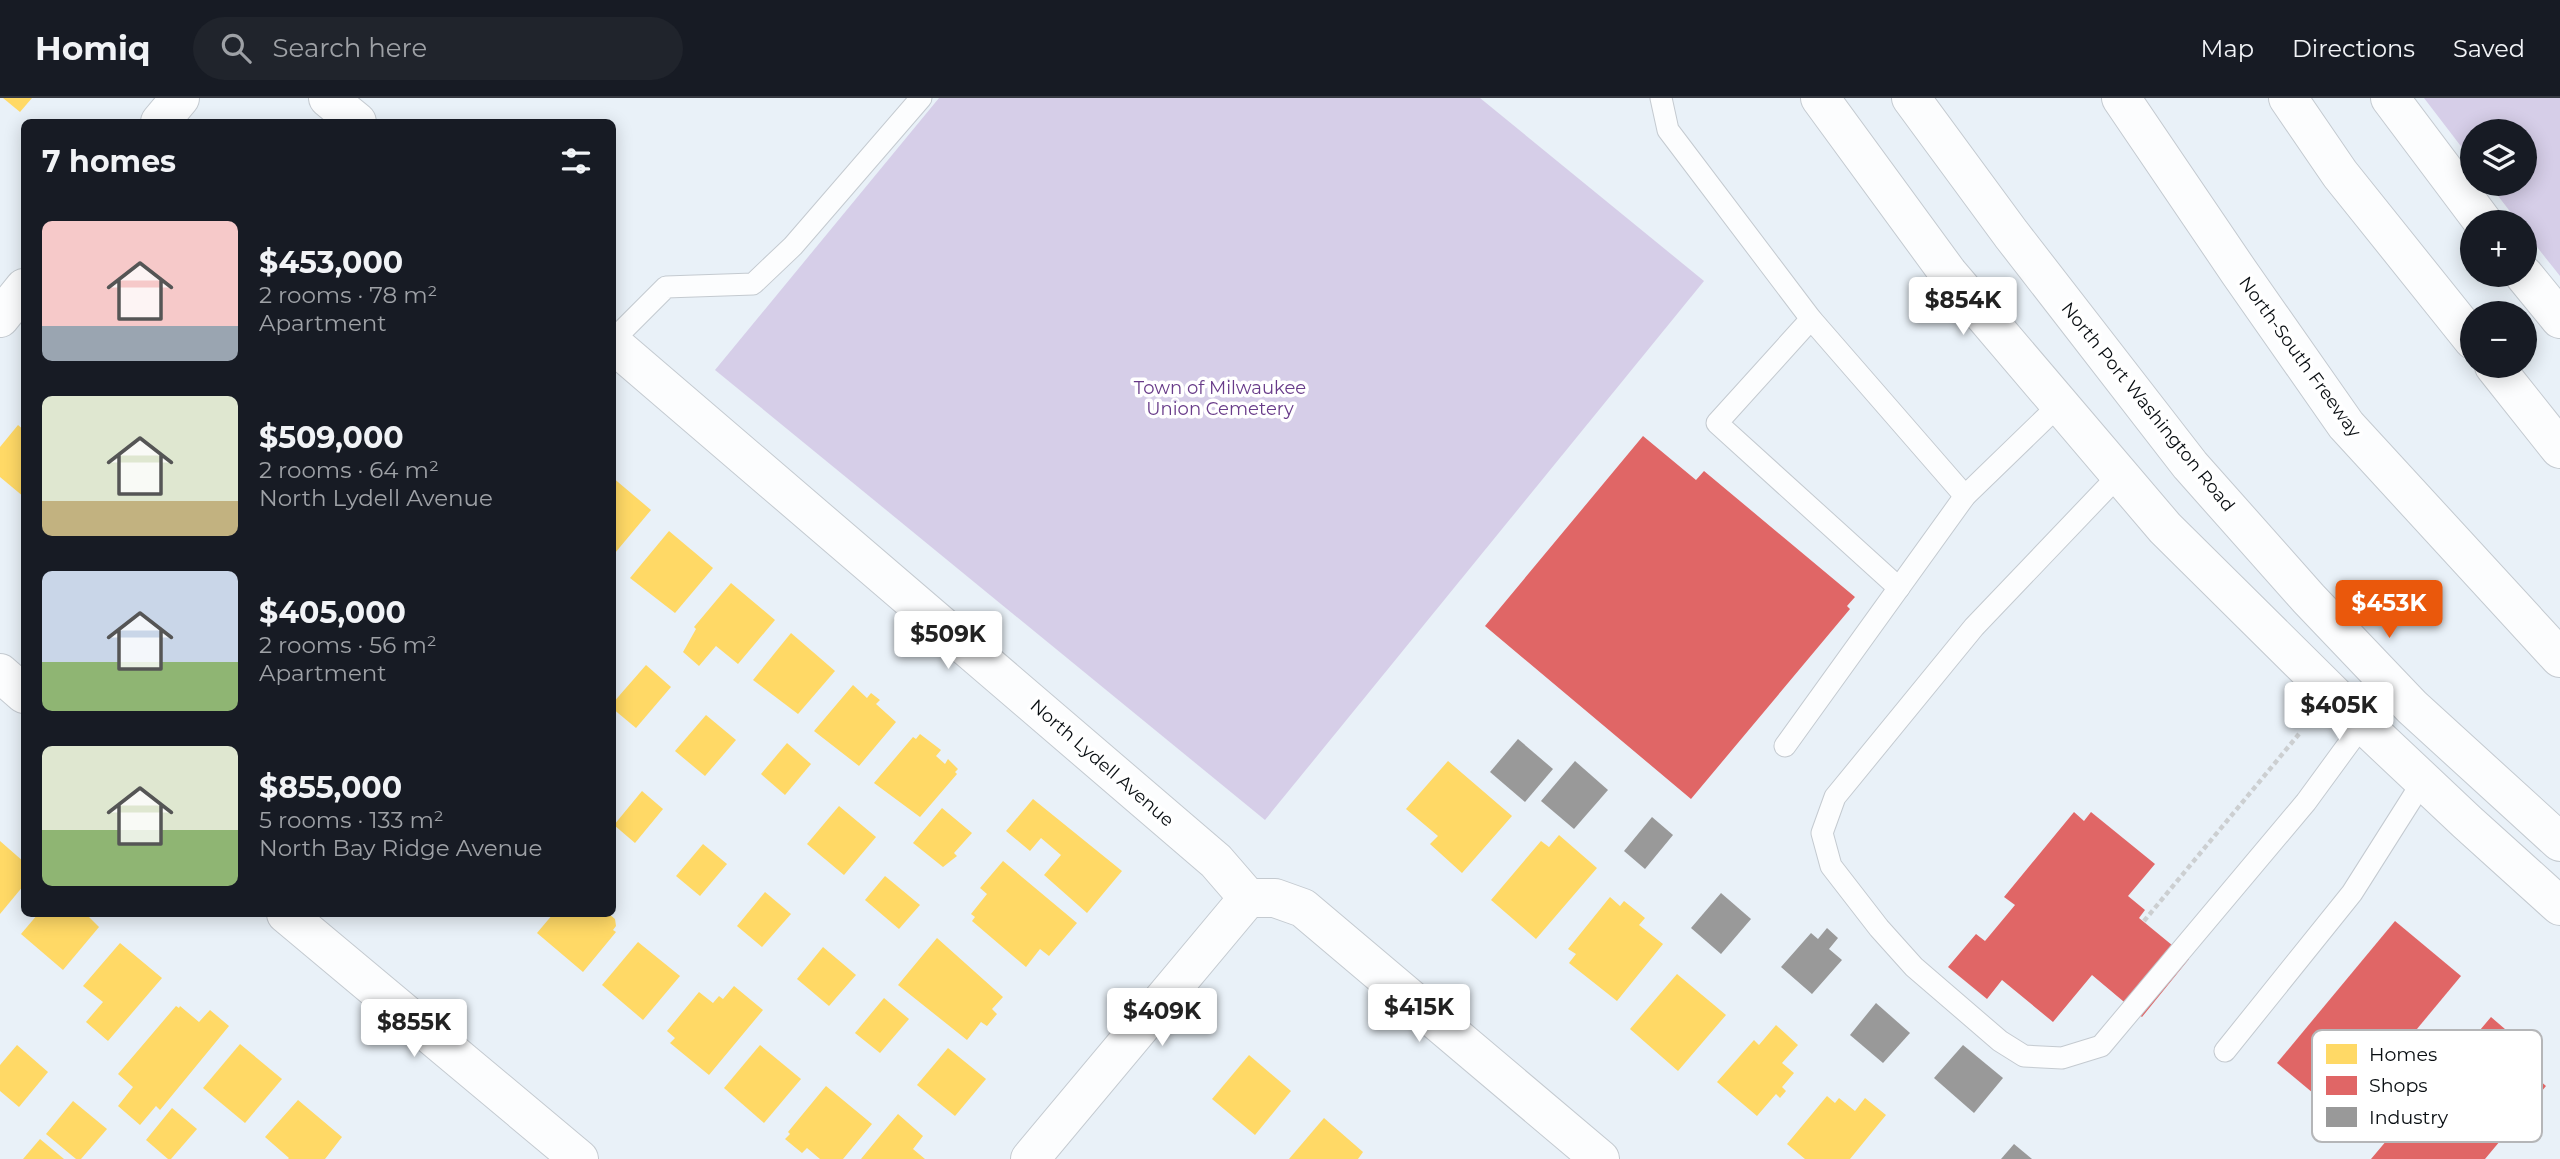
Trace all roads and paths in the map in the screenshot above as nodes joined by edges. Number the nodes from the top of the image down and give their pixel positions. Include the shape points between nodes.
1 (180, 98) edge
2 (328, 98) edge
3 (921, 98) edge
4 (1661, 98) edge
5 (1820, 98) edge
6 (1911, 98) edge
7 (2121, 98) edge
8 (2288, 98) edge
9 (2390, 98) edge
10 (162, 119) edge
11 (353, 119) edge
12 (2474, 210) edge
13 (2534, 287) edge
14 (21, 292) edge
15 (0, 318) edge
16 (1811, 318) junction
17 (2560, 319) edge
18 (2460, 324) edge
19 (616, 338) edge
20 (616, 346) edge
21 (2504, 378) edge
22 (2060, 404) junction
23 (2560, 449) edge
24 (2119, 475) junction
25 (1965, 496) junction
26 (1899, 588) junction
27 (2560, 658) edge
28 (0, 673) edge
29 (21, 691) edge
30 (2362, 724) junction
31 (2299, 734) dead end
32 (1785, 746) dead end
33 (2423, 781) junction
34 (2560, 842) edge
35 (1248, 898) junction
36 (2560, 906) edge
37 (290, 917) edge
38 (2144, 921) dead end
39 (2225, 1051) dead end
40 (579, 1159) edge
41 (1030, 1159) edge
42 (1600, 1159) edge

1 - 10 main road
2 - 11 main road
3 - 19 lane via 793,246 753,284 666,287
4 - 16 lane via 1668,130
5 - 22 main road via 1948,273
6 - 34 main road, North Port Washington Road via 2190,465 2412,707
7 - 27 main road, North-South Freeway via 2346,425
8 - 18 main road via 2340,174
9 - 12 main road
13 - 17 main road
14 - 15 main road
16 - 25 lane
16 - 26 lane via 1717,424
20 - 35 main road, North Lydell Avenue via 1216,861
21 - 23 main road
22 - 24 main road
22 - 25 lane
24 - 30 main road via 2165,528
24 - 30 lane via 1975,627 1835,797 1822,833 1831,866 1914,967 2024,1056 2062,1058 2101,1046 2306,802
25 - 26 lane
26 - 32 lane
28 - 29 main road
30 - 33 main road
31 - 38 path
33 - 36 main road
33 - 39 lane via 2352,893
35 - 41 main road
35 - 42 main road via 1275,898 1303,908
37 - 40 main road

